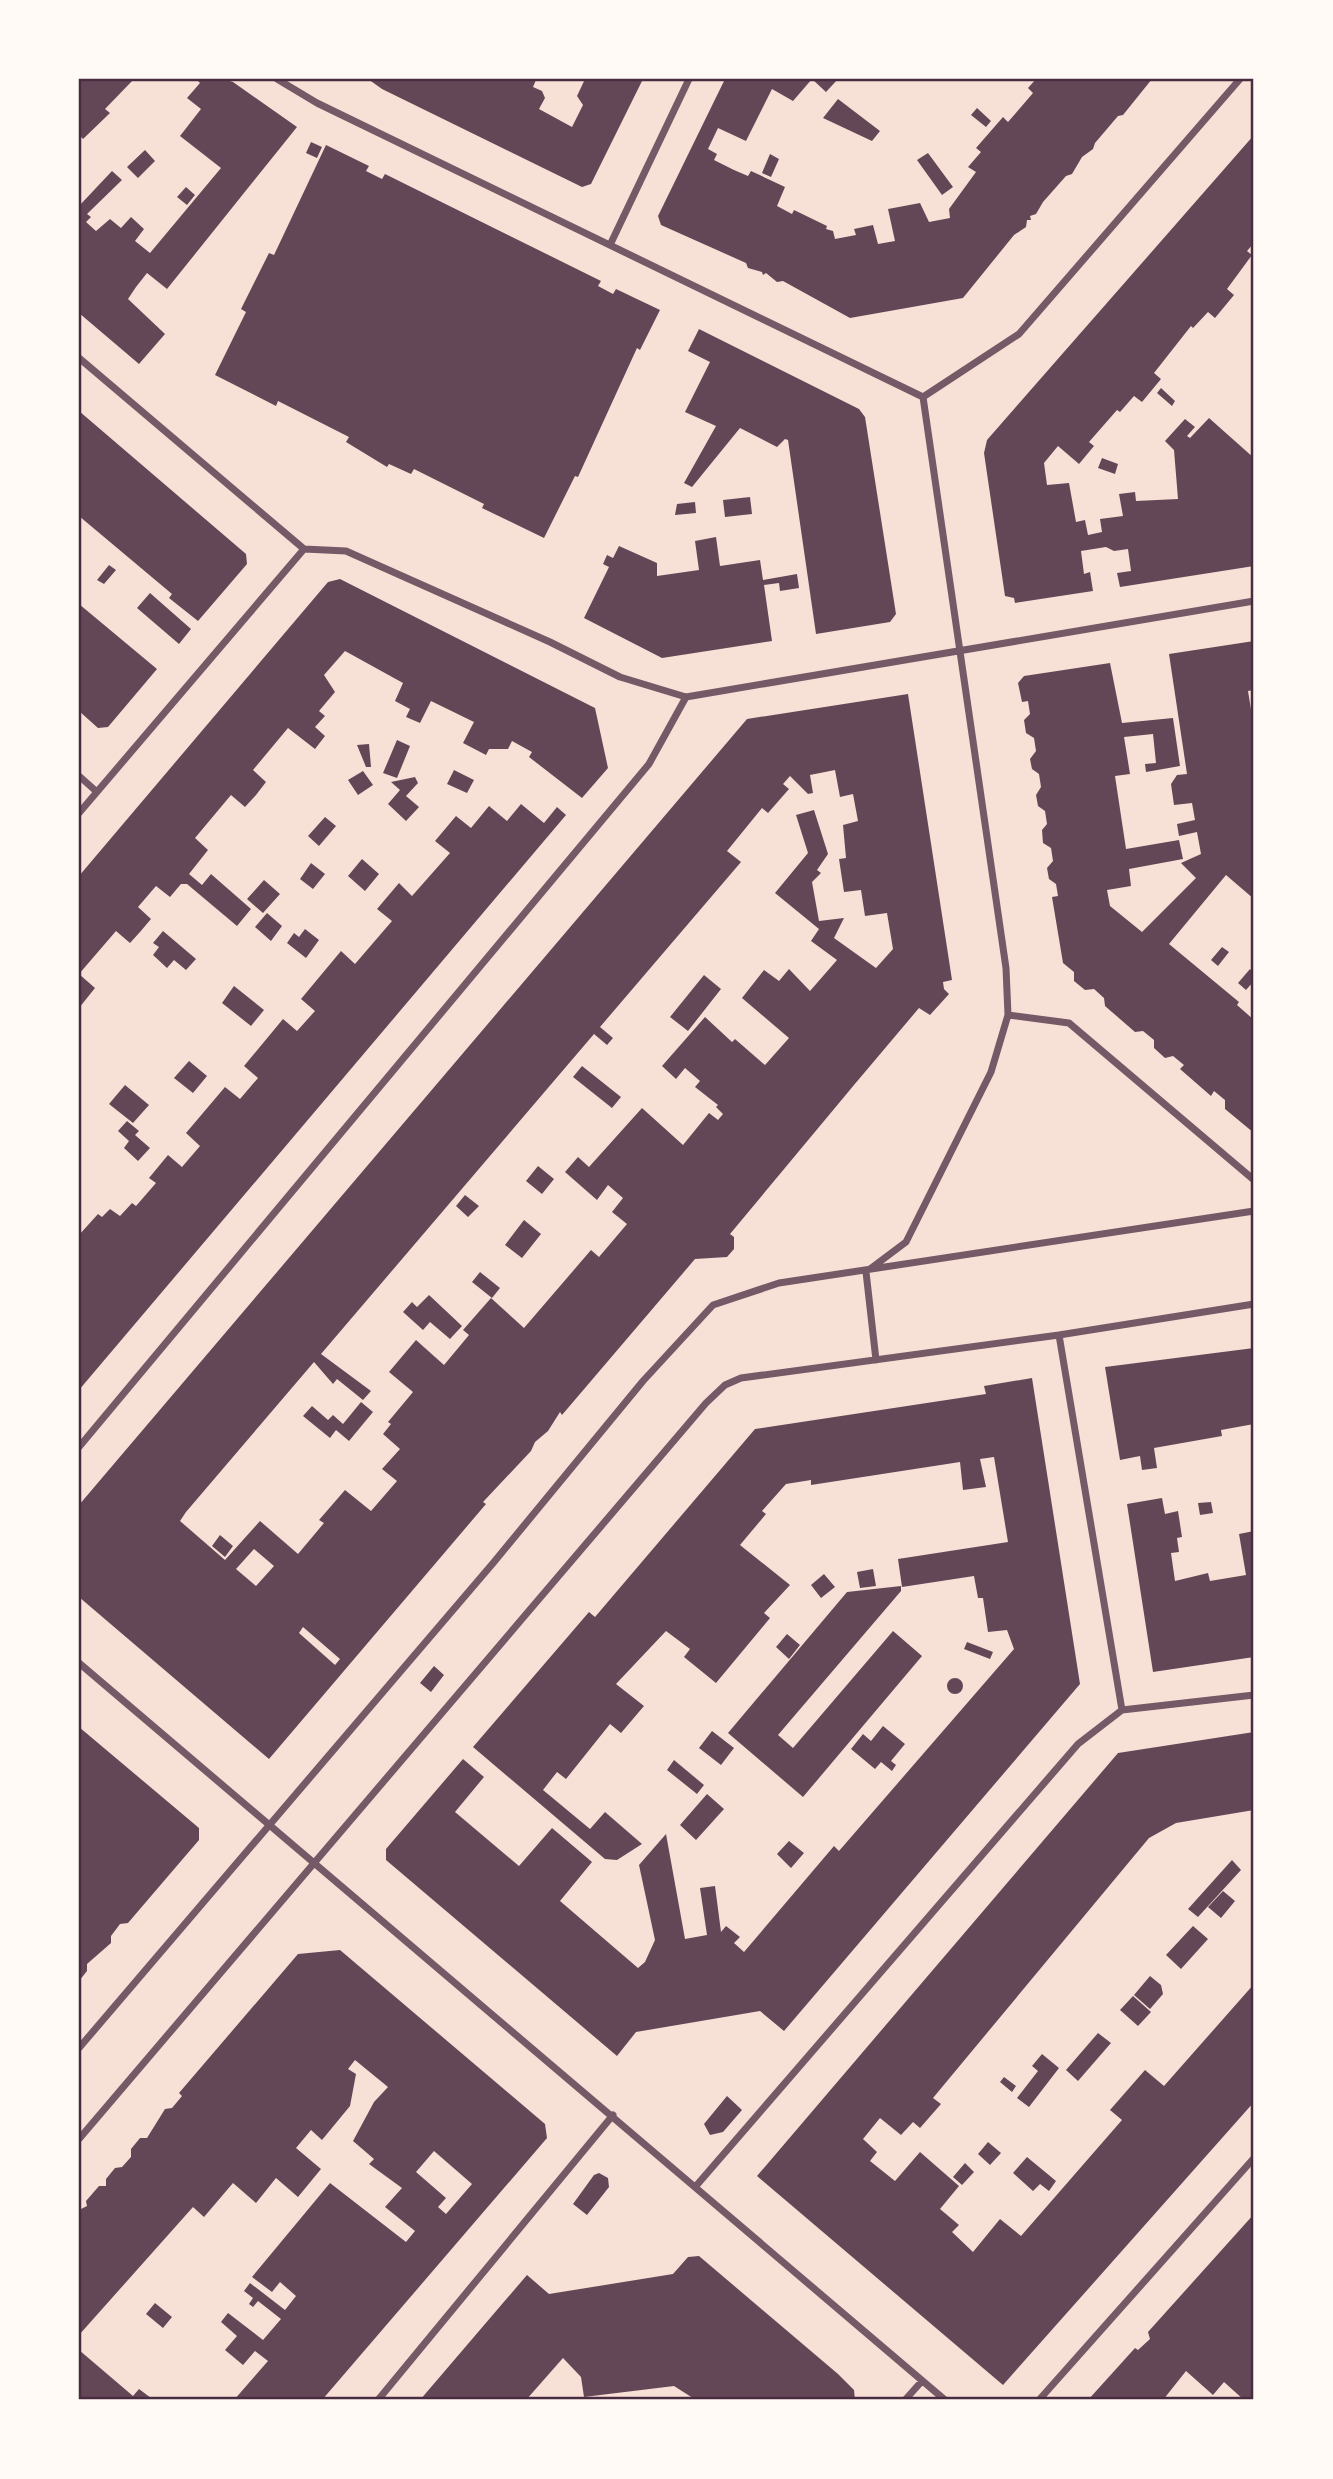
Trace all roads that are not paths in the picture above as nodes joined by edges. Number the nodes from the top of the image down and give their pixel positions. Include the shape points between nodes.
1 (277, 79) edge
2 (689, 79) edge
3 (1240, 79) edge
4 (610, 244) junction
5 (79, 358) edge
6 (923, 397) junction
7 (304, 549) junction
8 (1254, 601) edge
9 (958, 651) junction
10 (686, 697) junction
11 (79, 776) edge
12 (97, 792) junction
13 (79, 813) edge
14 (1008, 1015) junction
15 (1254, 1180) edge
16 (1254, 1212) edge
17 (866, 1272) junction
18 (1254, 1304) edge
19 (1059, 1335) junction
20 (876, 1360) junction
21 (79, 1447) edge
22 (79, 1663) edge
23 (1254, 1695) edge
24 (1122, 1710) junction
25 (268, 1827) junction
26 (313, 1862) junction
27 (79, 2048) edge
28 (613, 2115) junction
29 (79, 2139) edge
30 (1254, 2158) edge
31 (696, 2186) junction
32 (922, 2381) junction
33 (378, 2400) edge
34 (905, 2400) edge
35 (945, 2400) edge
36 (1039, 2400) edge

1 - 4 street via 317,103
2 - 4 street
3 - 6 street via 1019,334
4 - 6 street
5 - 7 street
6 - 9 street
7 - 10 street via 346,551 620,677
7 - 12 street
8 - 9 street
9 - 10 street
9 - 14 street via 1006,968
10 - 21 street via 649,764
11 - 12 street
12 - 13 street
14 - 15 street via 1069,1023
14 - 17 street via 991,1072 906,1242
16 - 17 street
17 - 20 street
17 - 25 street via 779,1283 713,1306 643,1381
18 - 19 street
19 - 20 street
19 - 24 street
20 - 26 street via 741,1378 725,1385
22 - 25 street
23 - 24 street
24 - 31 street via 1078,1744
25 - 26 street
25 - 27 street
26 - 28 street
26 - 29 street
28 - 31 street
28 - 33 street
30 - 36 street
31 - 32 street
32 - 34 street
32 - 35 street

